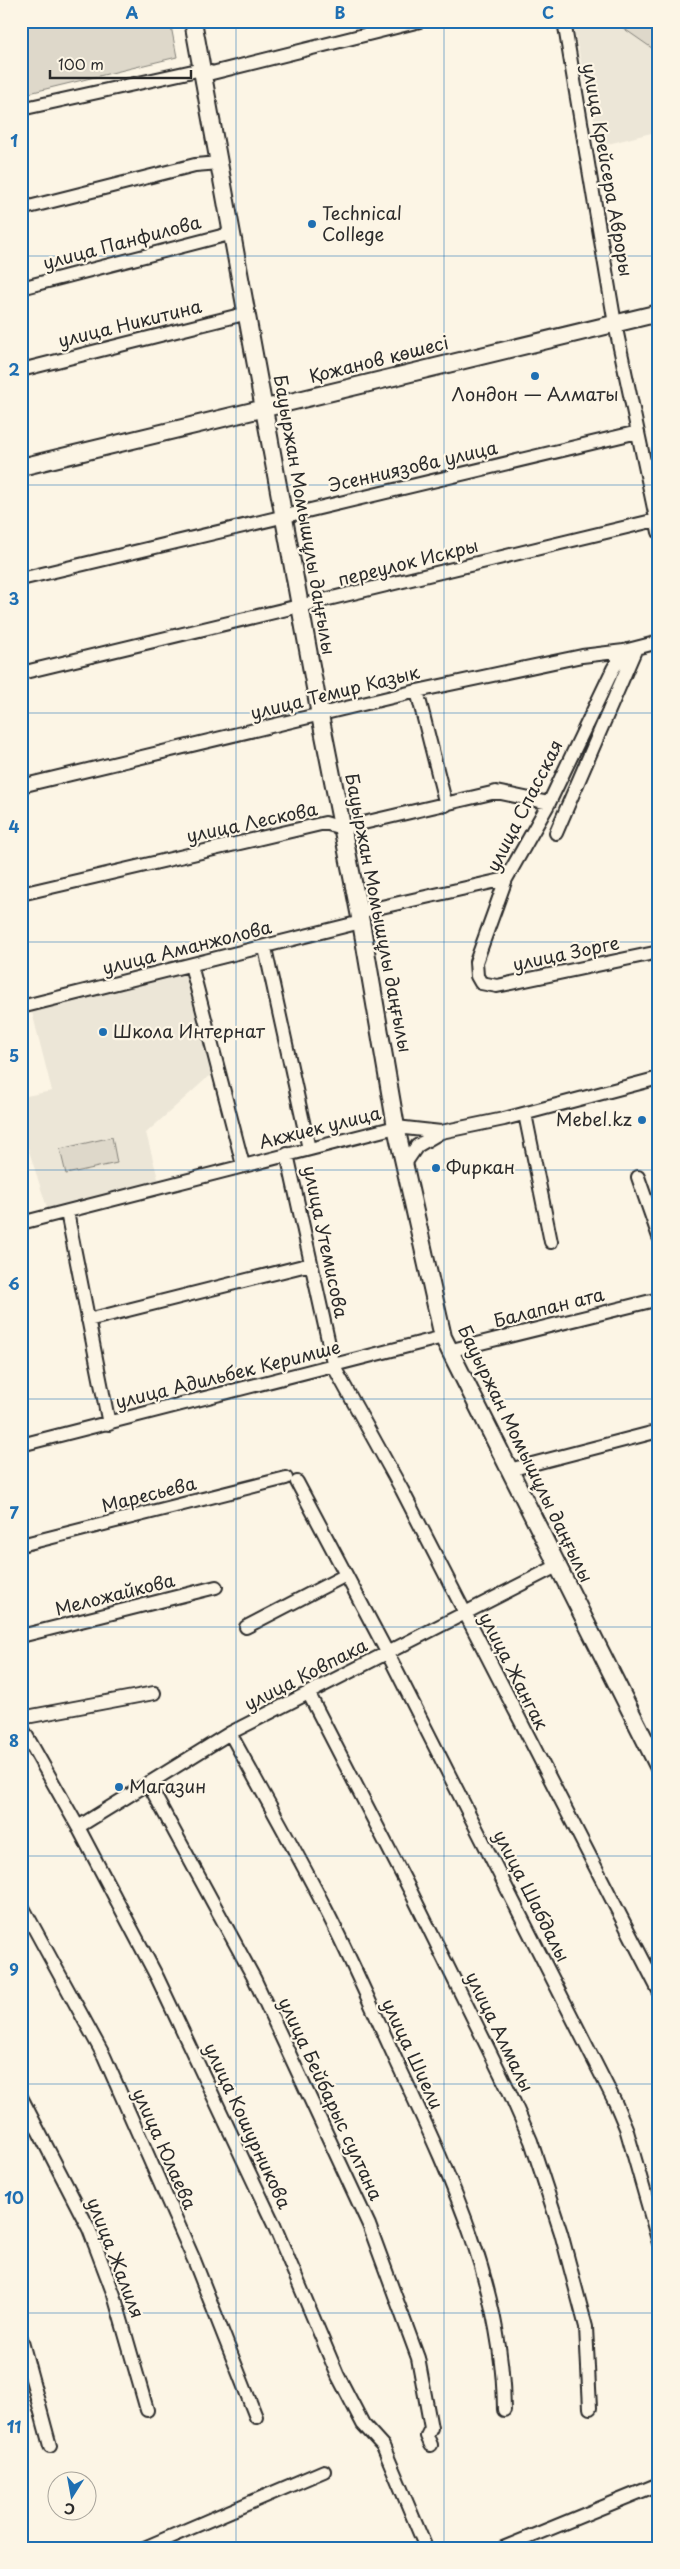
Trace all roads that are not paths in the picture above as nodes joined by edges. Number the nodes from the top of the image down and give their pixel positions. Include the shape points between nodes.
1 (193, 21) edge
2 (420, 21) edge
3 (564, 21) edge
4 (202, 69) junction
5 (21, 109) edge
6 (220, 163) junction
7 (21, 209) edge
8 (233, 233) junction
9 (21, 288) edge
10 (248, 312) junction
11 (659, 313) edge
12 (615, 324) junction
13 (21, 370) edge
14 (264, 409) junction
15 (638, 432) junction
16 (21, 467) edge
17 (283, 516) junction
18 (657, 526) edge
19 (21, 579) edge
20 (300, 608) junction
21 (659, 642) edge
22 (630, 650) junction
23 (21, 674) edge
24 (417, 691) junction
25 (320, 714) junction
26 (21, 786) edge
27 (549, 803) junction
28 (446, 805) junction
29 (342, 828) junction
30 (556, 833) dead end
31 (506, 879) junction
32 (21, 894) edge
33 (360, 917) junction
34 (265, 948) junction
35 (659, 952) edge
36 (191, 964) junction
37 (481, 982) joint
38 (21, 1006) edge
39 (659, 1078) edge
40 (525, 1114) junction
41 (396, 1127) junction
42 (441, 1132) junction
43 (309, 1149) junction
44 (287, 1154) junction
45 (243, 1165) junction
46 (404, 1165) junction
47 (638, 1177) dead end
48 (66, 1212) junction
49 (21, 1223) edge
50 (659, 1237) edge
51 (551, 1242) dead end
52 (312, 1264) junction
53 (659, 1299) edge
54 (88, 1320) junction
55 (445, 1344) junction
56 (334, 1367) junction
57 (108, 1424) junction
58 (659, 1431) edge
59 (21, 1445) edge
60 (509, 1470) junction
61 (292, 1480) joint
62 (21, 1545) edge
63 (557, 1566) junction
64 (346, 1575) junction
65 (216, 1587) dead end
66 (464, 1614) junction
67 (246, 1627) dead end
68 (21, 1636) edge
69 (388, 1654) junction
70 (154, 1693) dead end
71 (309, 1694) junction
72 (21, 1718) edge
73 (21, 1726) edge
74 (230, 1733) junction
75 (659, 1768) edge
76 (148, 1783) junction
77 (78, 1827) junction
78 (21, 1904) edge
79 (659, 1992) edge
80 (21, 2097) edge
81 (659, 2243) edge
82 (21, 2338) edge
83 (590, 2408) dead end
84 (147, 2410) dead end
85 (504, 2410) dead end
86 (256, 2417) dead end
87 (431, 2444) dead end
88 (50, 2446) dead end
89 (324, 2471) dead end
90 (659, 2484) edge
91 (144, 2548) edge
92 (426, 2548) edge
93 (503, 2548) edge

1 - 4 main road, Бауыржан Момышұлы даңғылы
2 - 4 street via 212,72
3 - 12 street, улица Крейсера Авроры
4 - 5 street
4 - 6 main road, Бауыржан Момышұлы даңғылы
6 - 7 street via 195,165
6 - 8 main road, Бауыржан Момышұлы даңғылы
8 - 9 street, улица Панфилова
8 - 10 main road, Бауыржан Момышұлы даңғылы
10 - 13 street, улица Никитина
10 - 14 main road, Бауыржан Момышұлы даңғылы
11 - 12 main road, Қожанов көшесі
12 - 14 main road, Қожанов көшесі
12 - 15 street, улица Крейсера Авроры
14 - 16 main road, Қожанов көшесі
14 - 17 main road, Бауыржан Момышұлы даңғылы
15 - 17 street, Эсенниязова улица
15 - 18 street, улица Крейсера Авроры
17 - 19 street, Эсенниязова улица
17 - 20 main road, Бауыржан Момышұлы даңғылы
18 - 20 street, переулок Искры
20 - 23 street, переулок Искры
20 - 25 main road, Бауыржан Момышұлы даңғылы
21 - 22 street, улица Темир Казык
22 - 24 street, улица Темир Казык via 582,656
22 - 27 street, улица Спасская via 614,668
22 - 30 street
24 - 25 street, улица Темир Казык
24 - 28 street
25 - 26 street, улица Темир Казык
25 - 29 main road, Бауыржан Момышұлы даңғылы
27 - 28 street, улица Лескова via 496,792
27 - 31 street, улица Спасская
28 - 29 street, улица Лескова
29 - 32 street, улица Лескова via 325,823
29 - 33 main road, Бауыржан Момышұлы даңғылы
31 - 33 street, улица Аманжолова
31 - 37 street, улица Спасская via 476,962
33 - 34 street, улица Аманжолова
33 - 41 main road, Бауыржан Момышұлы даңғылы
34 - 36 street, улица Аманжолова
34 - 43 street
35 - 37 street, улица Зорге via 496,986
36 - 38 street, улица Аманжолова
36 - 45 street
39 - 40 street, Акжиек улица
40 - 42 street, Акжиек улица
40 - 51 street
41 - 42 street, Акжиек улица
41 - 43 street, Акжиек улица
41 - 46 main road, Бауыржан Момышұлы даңғылы
42 - 46 street via 417,1146
43 - 44 street, Акжиек улица
44 - 45 street, Акжиек улица
44 - 52 street, улица Утемисова
45 - 48 street, Акжиек улица
46 - 55 main road, Бауыржан Момышұлы даңғылы
47 - 50 street
48 - 49 street, Акжиек улица
48 - 54 street
52 - 54 street
52 - 56 street, улица Утемисова
53 - 55 street, Балапан ата
54 - 57 street
55 - 56 street, улица Адильбек Керимше
55 - 60 main road, Бауыржан Момышұлы даңғылы
56 - 57 street, улица Адильбек Керимше
56 - 66 street, улица Жангак via 402,1490
57 - 59 street, улица Адильбек Керимше
58 - 60 street
60 - 63 main road, Бауыржан Момышұлы даңғылы
61 - 62 street, Маресьева
61 - 64 street, улица Шабдалы
63 - 66 street, улица Ковпака
63 - 75 main road, Бауыржан Момышұлы даңғылы
64 - 67 street
64 - 69 street, улица Шабдалы
65 - 68 street, Меложайкова
66 - 69 street, улица Ковпака
66 - 79 street, улица Жангак
69 - 71 street, улица Ковпака
69 - 81 street, улица Шабдалы via 615,2102 626,2128
70 - 72 street
71 - 74 street, улица Ковпака
71 - 83 street, улица Алмалы via 390,1850 531,2141 561,2233 586,2327
73 - 77 street, улица Кошурникова
74 - 76 street, улица Ковпака
74 - 85 street, улица Шиели via 324,1907 452,2183 492,2301 504,2371
76 - 77 street, улица Ковпака
76 - 87 street, улица Бейбарыс султана via 254,1978 369,2225 418,2358 431,2428 427,2436
77 - 92 street, улица Кошурникова via 158,1977 274,2225 338,2376 363,2424 383,2446
78 - 86 street, улица Юлаева via 104,2056 194,2260
80 - 84 street, улица Жалиля via 89,2229 114,2295
82 - 88 street
89 - 91 street
90 - 93 street

